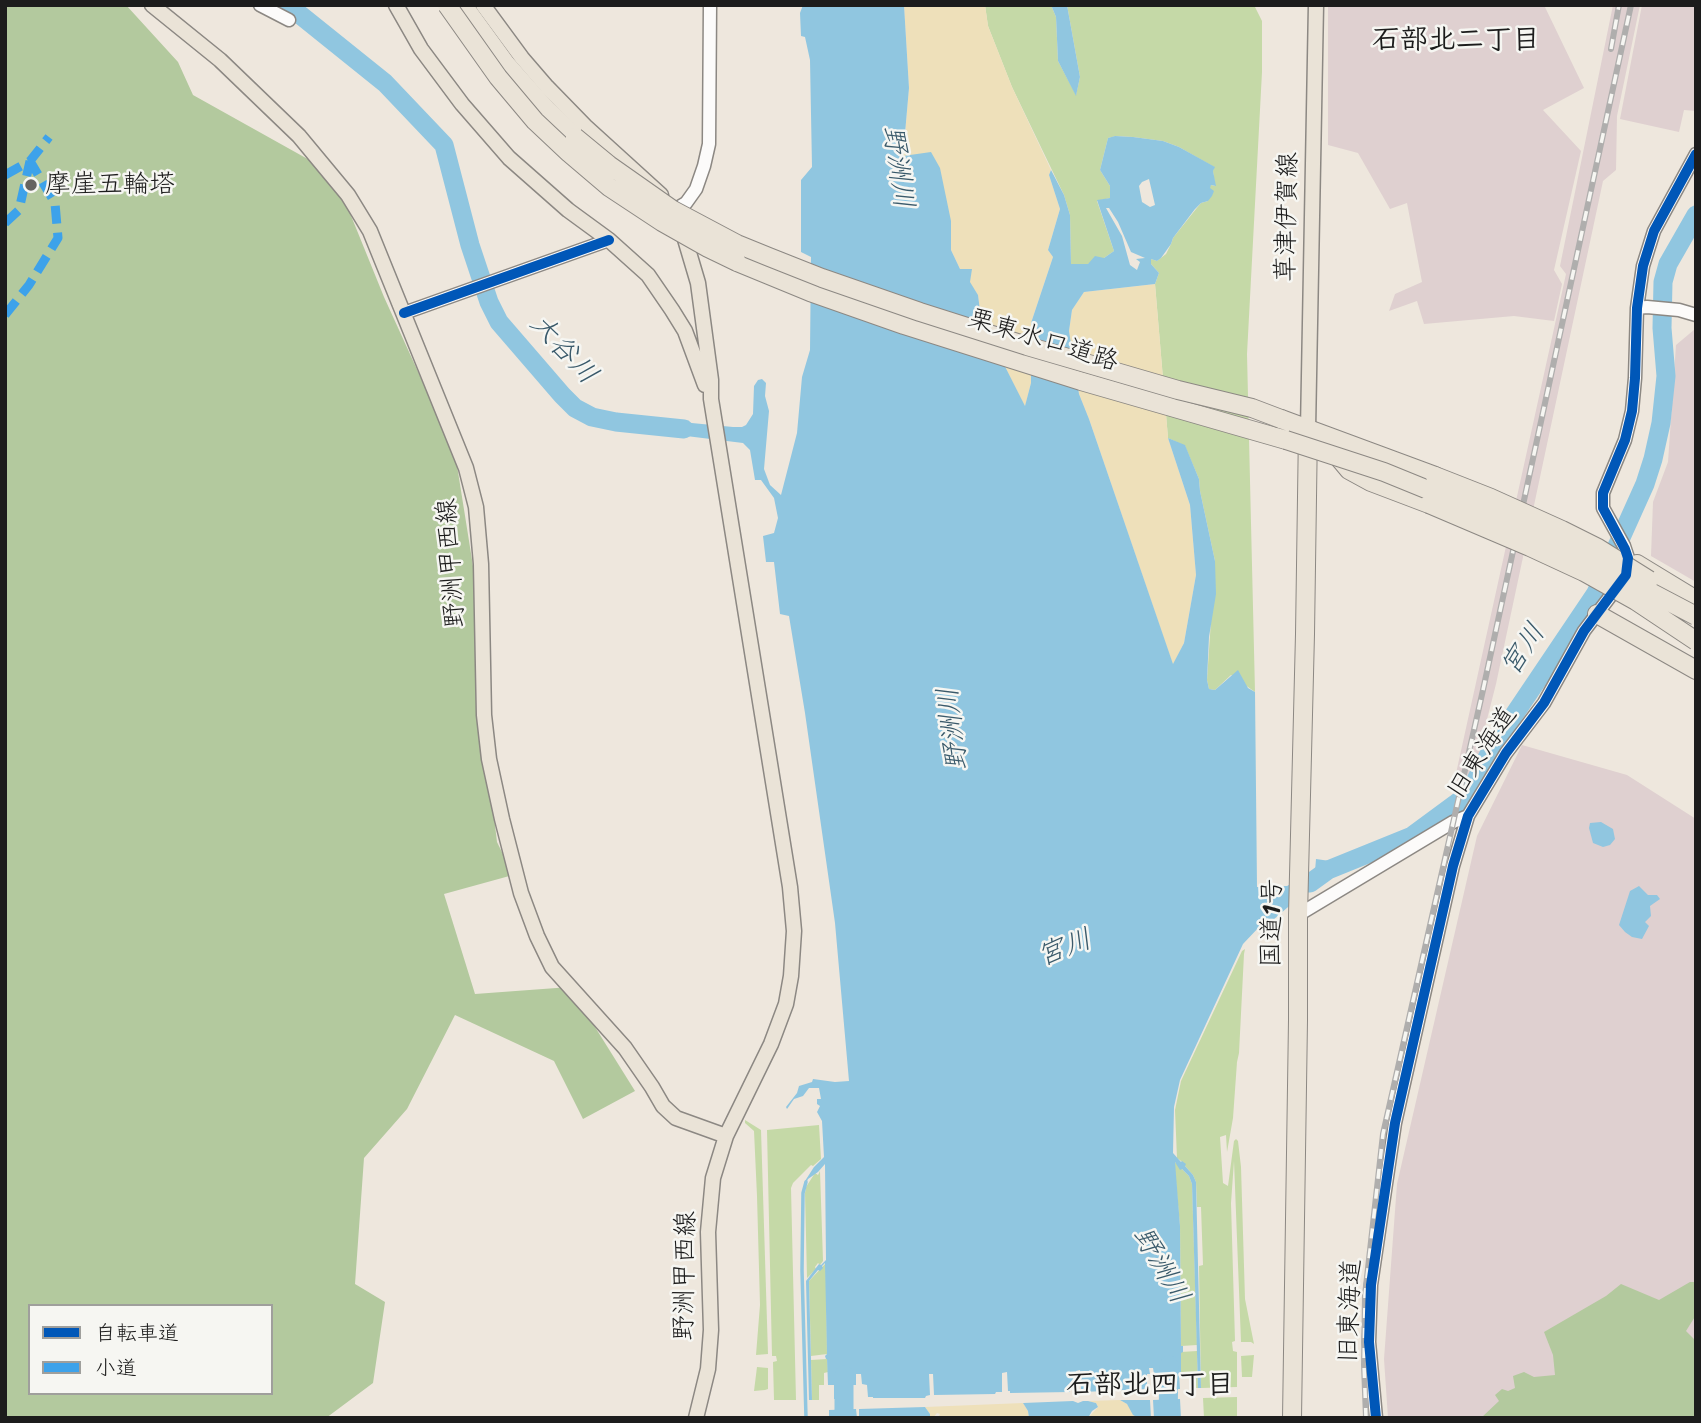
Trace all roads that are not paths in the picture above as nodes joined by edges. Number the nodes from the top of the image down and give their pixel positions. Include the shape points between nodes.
1 (152, 5) edge
2 (260, 5) edge
3 (396, 5) edge
4 (447, 5) edge
5 (463, 5) edge
6 (483, 5) edge
7 (710, 5) edge
8 (1316, 5) edge
9 (289, 20) dead end
10 (1696, 154) edge
11 (676, 209) junction
12 (609, 240) junction
13 (1642, 307) junction
14 (404, 313) junction
15 (1696, 315) edge
16 (711, 399) junction
17 (1308, 429) junction
18 (1626, 552) junction
19 (1696, 600) edge
20 (1597, 614) junction
21 (1696, 614) edge
22 (1696, 640) edge
23 (1696, 670) edge
24 (1468, 816) junction
25 (1298, 910) junction
26 (726, 1136) junction
27 (696, 1418) edge
28 (1292, 1418) edge
29 (1376, 1418) edge

1 - 14 main road, 野洲甲西線 via 220,60 331,173 370,232
2 - 9 street
3 - 12 main road, 野洲甲西線 via 421,49 509,158
4 - 21 highway, 栗東水口道路, bridge via 534,121 609,187 708,248 810,292 904,325 1384,472 1485,512
5 - 17 highway, 栗東水口道路, bridge via 506,64 575,137 673,210 737,244 822,278 1015,342 1252,408
6 - 11 main road via 547,86
7 - 11 street via 709,144 696,189
8 - 17 main road, 草津伊賀線
10 - 13 street via 1654,231 1643,266
11 - 16 main road, 野洲甲西線 via 698,283
12 - 14 street
12 - 16 main road, 野洲甲西線 via 648,275 673,310
13 - 15 street
13 - 18 street via 1632,411 1602,508
14 - 26 main road, 野洲甲西線 via 466,468 476,507 489,759 521,893 537,936 552,967 625,1048 663,1106 676,1118
16 - 26 main road, 野洲甲西線 via 794,931 786,1004
17 - 21 highway, 栗東水口道路, bridge via 1491,498 1598,548
17 - 22 highway, bridge via 1349,470 1371,482 1584,572
17 - 25 highway, 国道1号
18 - 19 highway
18 - 20 street, 旧東海道 via 1626,575
20 - 23 highway
20 - 24 street, 旧東海道
24 - 25 street
24 - 29 street, 旧東海道 via 1395,1123 1371,1285 1369,1342
25 - 28 highway, 国道1号
26 - 27 main road, 野洲甲西線 via 713,1178 708,1232 710,1343

